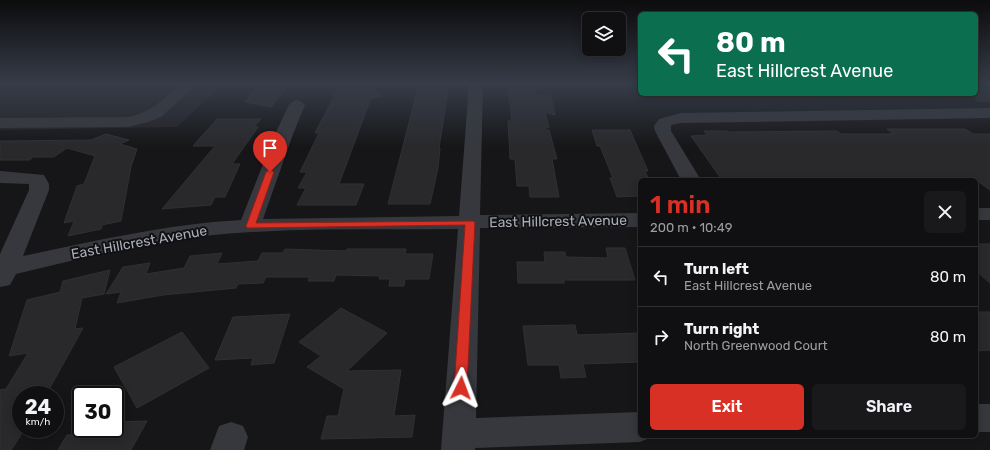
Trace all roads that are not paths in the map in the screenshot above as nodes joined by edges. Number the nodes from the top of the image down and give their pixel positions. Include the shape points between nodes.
1 (166, 105) edge
2 (297, 105) dead end
3 (475, 105) edge
4 (990, 113) edge
5 (0, 122) edge
6 (0, 177) edge
7 (690, 178) edge
8 (978, 214) edge
9 (990, 214) edge
10 (638, 220) edge
11 (470, 222) junction
12 (250, 226) junction
13 (2, 273) edge
14 (978, 418) edge
15 (990, 418) edge
16 (638, 427) edge
17 (458, 442) edge

1 - 5 street via 142,120 128,122
2 - 12 street
3 - 11 street
4 - 7 street via 681,118 665,122 662,131
6 - 13 street via 37,179 39,184 39,190
8 - 9 street
10 - 11 street, East Hillcrest Avenue
11 - 12 street, East Hillcrest Avenue
11 - 17 street
12 - 13 street, East Hillcrest Avenue via 155,236
14 - 15 street
16 - 17 street

